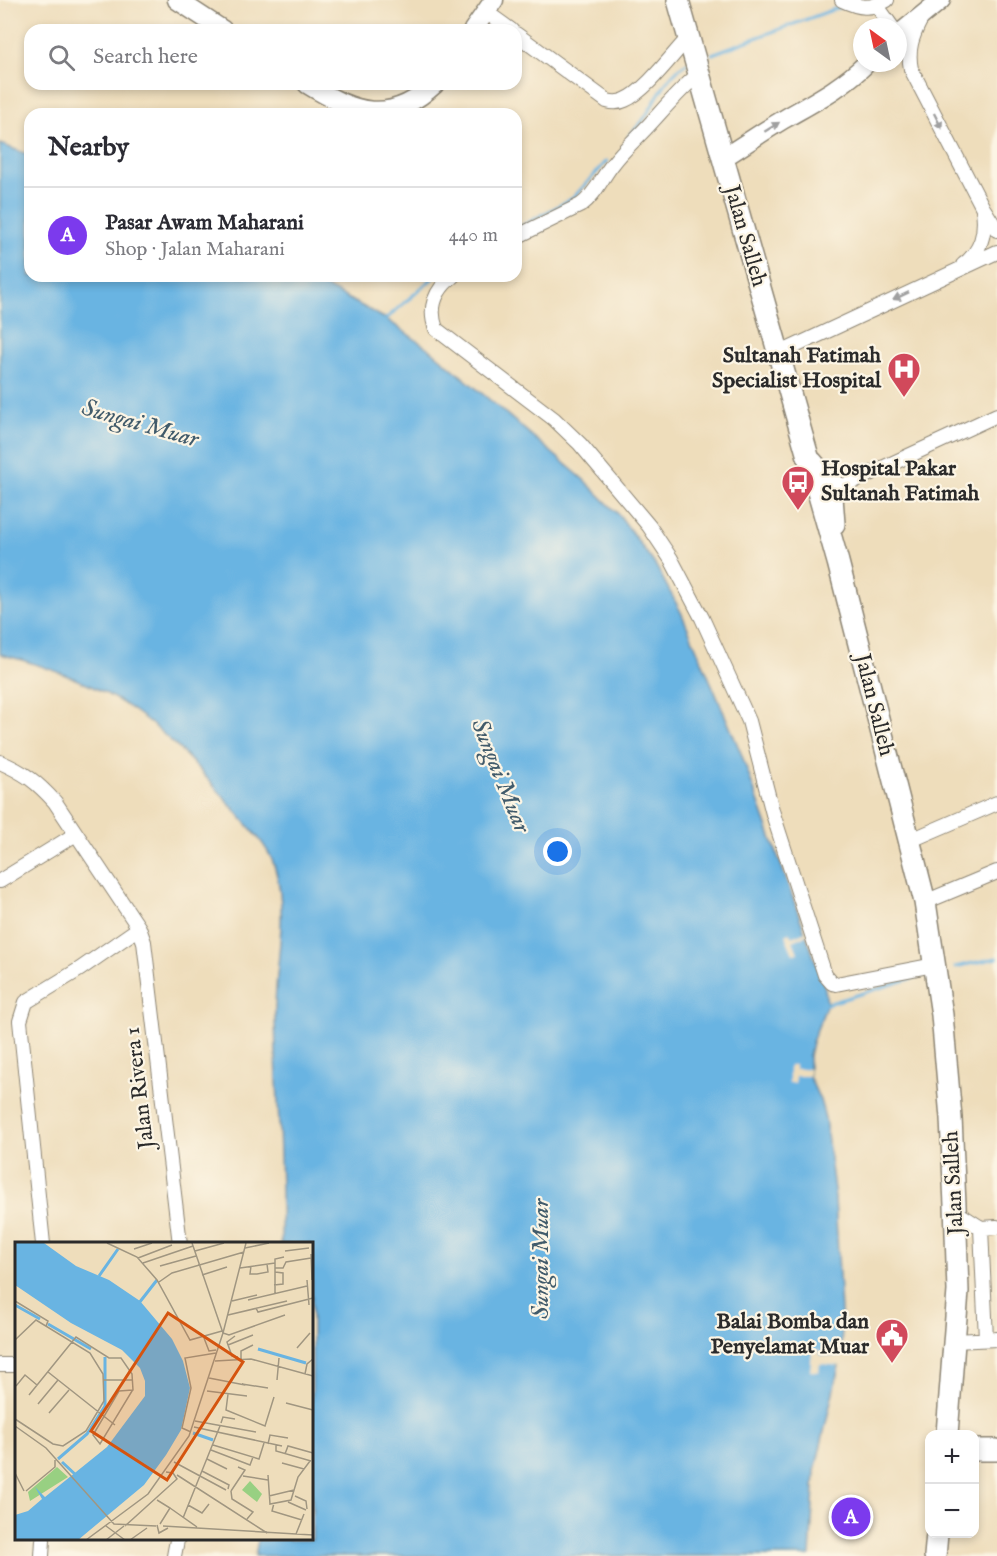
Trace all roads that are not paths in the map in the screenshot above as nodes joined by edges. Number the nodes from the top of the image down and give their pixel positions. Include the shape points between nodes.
1 (177, 0) edge
2 (678, 0) edge
3 (842, 0) edge
4 (941, 0) edge
5 (882, 3) edge
6 (490, 6) edge
7 (925, 13) junction
8 (888, 18) edge
9 (214, 24) edge
10 (477, 24) edge
11 (506, 24) edge
12 (907, 28) edge
13 (689, 37) junction
14 (522, 38) edge
15 (907, 66) edge
16 (912, 69) junction
17 (858, 72) edge
18 (699, 74) junction
19 (317, 90) edge
20 (428, 90) edge
21 (352, 108) edge
22 (398, 108) edge
23 (723, 158) junction
24 (983, 208) junction
25 (997, 230) edge
26 (522, 234) edge
27 (997, 252) edge
28 (954, 271) junction
29 (448, 282) edge
30 (778, 354) junction
31 (997, 415) edge
32 (806, 455) junction
33 (839, 488) junction
34 (834, 552) junction
35 (0, 762) edge
36 (997, 803) edge
37 (76, 834) junction
38 (909, 841) junction
39 (997, 872) edge
40 (0, 881) edge
41 (925, 902) junction
42 (139, 928) junction
43 (934, 965) junction
44 (956, 1212) junction
45 (997, 1227) edge
46 (981, 1228) junction
47 (44, 1242) edge
48 (180, 1242) edge
49 (992, 1339) edge
50 (954, 1341) junction
51 (950, 1430) edge
52 (937, 1538) edge
53 (43, 1541) edge
54 (177, 1541) edge
55 (42, 1556) edge
56 (174, 1556) edge
57 (935, 1556) edge

1 - 9 street
2 - 13 main road, Jalan Salleh
3 - 5 street via 863,8
4 - 7 street
5 - 8 street
6 - 10 street
6 - 11 street
7 - 12 street
7 - 16 street via 912,37
13 - 14 street via 637,94 615,103
13 - 18 main road, Jalan Salleh
15 - 16 street
16 -> 24 street
23 -> 17 street via 834,91
18 - 23 main road, Jalan Salleh
18 - 26 street via 624,149 590,199
19 - 21 street
20 - 22 street
23 - 30 main road, Jalan Salleh
24 - 25 street
24 - 28 street via 982,240 969,261
27 - 28 street
28 -> 30 street
29 - 43 street via 434,304 431,316 436,329 554,419 580,444 649,526 681,578 749,721 773,814 825,975 836,984
30 - 32 main road, Jalan Salleh
31 - 33 street
32 - 33 main road
32 - 34 main road, Jalan Salleh
33 - 34 main road via 832,496
34 - 38 main road, Jalan Salleh
35 - 37 street via 38,784
36 - 38 street
37 - 40 street
37 - 42 street
38 - 41 main road, Jalan Salleh
39 - 41 street
41 - 43 main road, Jalan Salleh
42 - 47 street via 23,1006 20,1022
42 - 48 street, Jalan Rivera 1 via 144,942
43 - 44 main road, Jalan Salleh via 942,1015
44 - 46 street
44 - 50 main road, Jalan Salleh via 958,1291
45 - 46 street
46 - 49 street
49 - 50 street
50 - 51 main road, Jalan Salleh
52 - 57 main road
53 - 55 street
54 - 56 street

